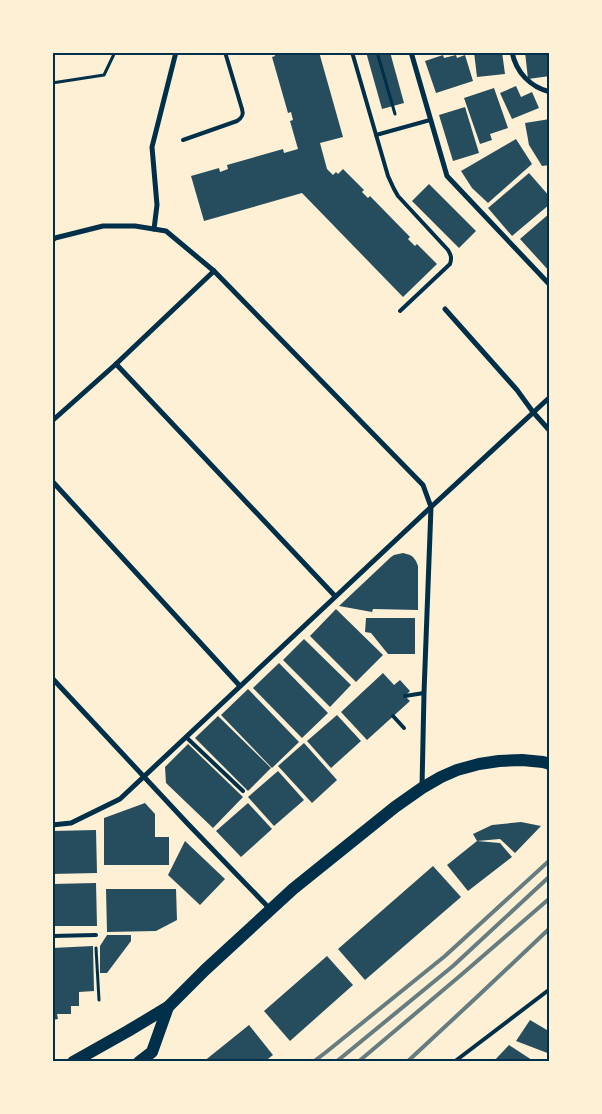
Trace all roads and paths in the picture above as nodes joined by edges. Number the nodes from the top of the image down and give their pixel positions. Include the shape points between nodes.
1 (115, 52) edge
2 (176, 52) edge
3 (225, 52) edge
4 (352, 52) edge
5 (377, 52) edge
6 (411, 52) edge
7 (512, 52) edge
8 (52, 83) edge
9 (550, 92) edge
10 (430, 120) junction
11 (400, 129) junction
12 (376, 135) junction
13 (183, 140) dead end
14 (154, 229) junction
15 (52, 240) edge
16 (214, 271) junction
17 (550, 285) edge
18 (444, 309) dead end
19 (400, 311) dead end
20 (116, 364) junction
21 (550, 397) edge
22 (533, 412) junction
23 (52, 421) edge
24 (550, 431) edge
25 (52, 481) edge
26 (430, 507) junction
27 (336, 596) junction
28 (52, 678) edge
29 (240, 686) junction
30 (424, 693) junction
31 (405, 696) dead end
32 (393, 716) dead end
33 (404, 728) dead end
34 (186, 737) junction
35 (550, 764) edge
36 (144, 776) junction
37 (422, 788) junction
38 (244, 791) dead end
39 (52, 825) edge
40 (271, 910) junction
41 (96, 935) joint
42 (52, 936) edge
43 (550, 989) edge
44 (99, 1000) dead end
45 (168, 1007) junction
46 (73, 1062) edge
47 (139, 1062) edge
48 (454, 1062) edge

1 - 8 path via 104,75
2 - 14 street via 152,147 157,205
3 - 13 lane via 242,117
4 - 12 lane
5 - 11 path
6 - 10 street
7 - 9 street via 519,72 528,81
10 - 11 lane
10 - 17 street via 447,176
11 - 12 lane
12 - 19 lane via 394,190 451,255 450,264
14 - 15 street via 103,226
14 - 16 street via 166,231
16 - 20 street
16 - 26 street via 423,486
18 - 22 street
20 - 23 street
20 - 27 street
21 - 22 street
22 - 24 street
22 - 26 street
25 - 29 street
26 - 27 street
26 - 30 street
27 - 29 street
28 - 36 street
29 - 34 street
30 - 31 lane
30 - 37 street
32 - 33 lane
34 - 36 street
34 - 38 lane
35 - 37 main road via 522,760 479,764 456,770
36 - 39 street via 120,799 71,823
36 - 40 street
37 - 40 main road via 293,889
40 - 45 main road
41 - 42 lane
41 - 44 path
43 - 48 lane
45 - 46 main road
45 - 47 main road via 152,1052

